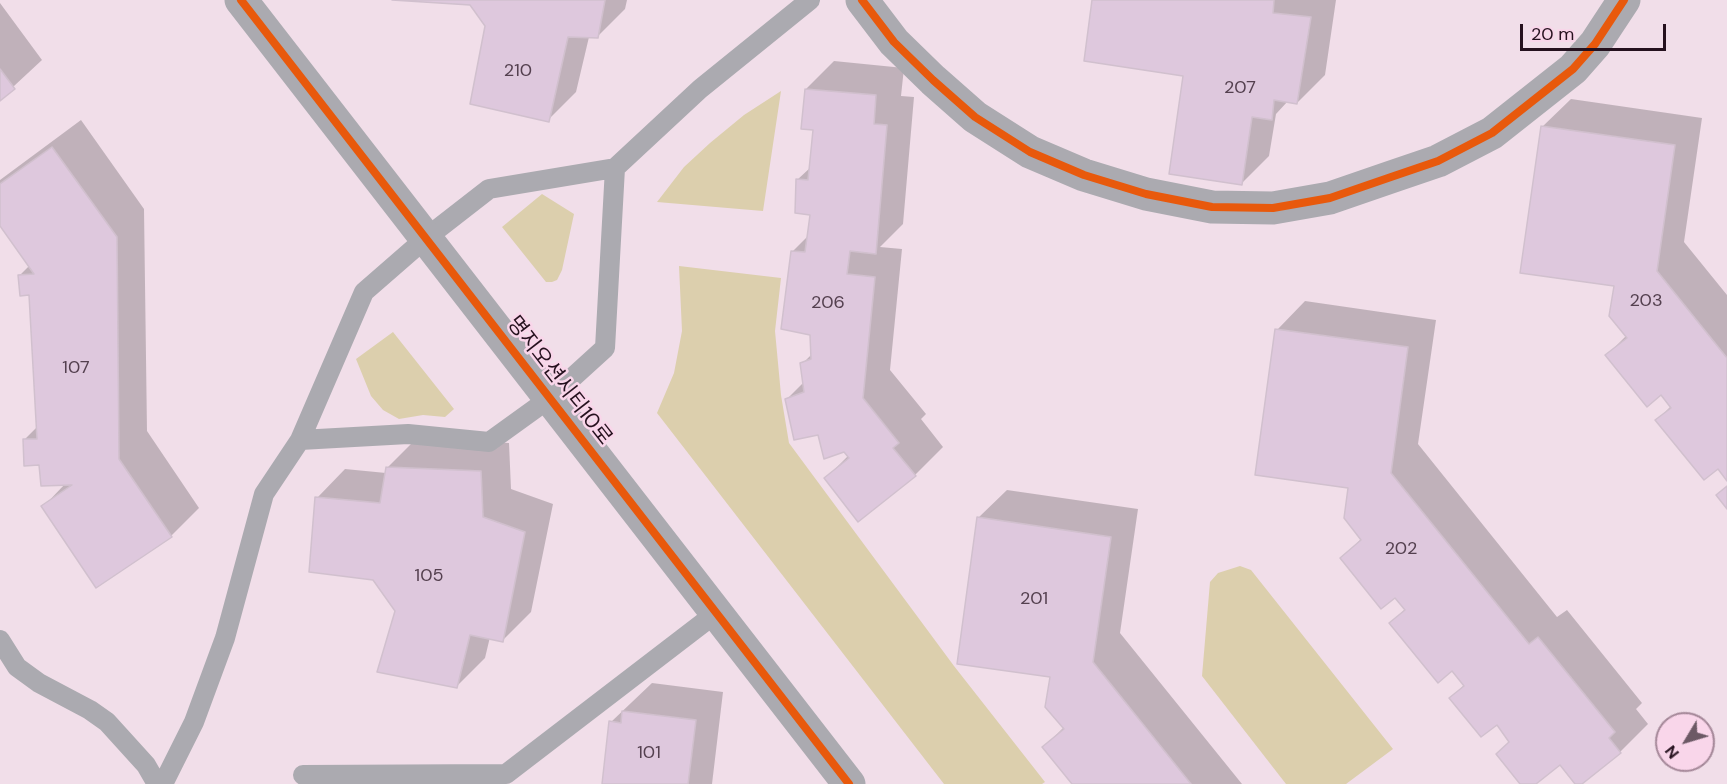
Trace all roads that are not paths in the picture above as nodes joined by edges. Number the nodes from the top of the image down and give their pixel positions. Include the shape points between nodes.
1 (241, 0) edge
2 (810, 0) edge
3 (862, 0) edge
4 (1623, 0) edge
5 (615, 168) junction
6 (426, 238) junction
7 (550, 398) junction
8 (300, 440) junction
9 (716, 613) junction
10 (0, 640) edge
11 (303, 775) dead end
12 (157, 784) edge
13 (163, 784) edge
14 (849, 784) edge

1 - 6 street, 명지오션시티10로
2 - 5 lane via 700,88
3 - 4 street via 894,42 975,117 1030,153 1146,194 1212,207 1272,208 1330,198 1381,181 1438,160 1492,133 1573,69 1595,44
5 - 6 lane via 489,189
5 - 7 lane via 605,348
6 - 7 street, 명지오션시티10로
6 - 8 lane via 364,292
7 - 8 lane via 489,442 408,434
7 - 9 street, 명지오션시티10로
8 - 13 lane via 264,494 225,638 194,722
9 - 11 lane via 506,774
9 - 14 street, 명지오션시티10로
10 - 12 lane via 17,667 107,722 146,765

